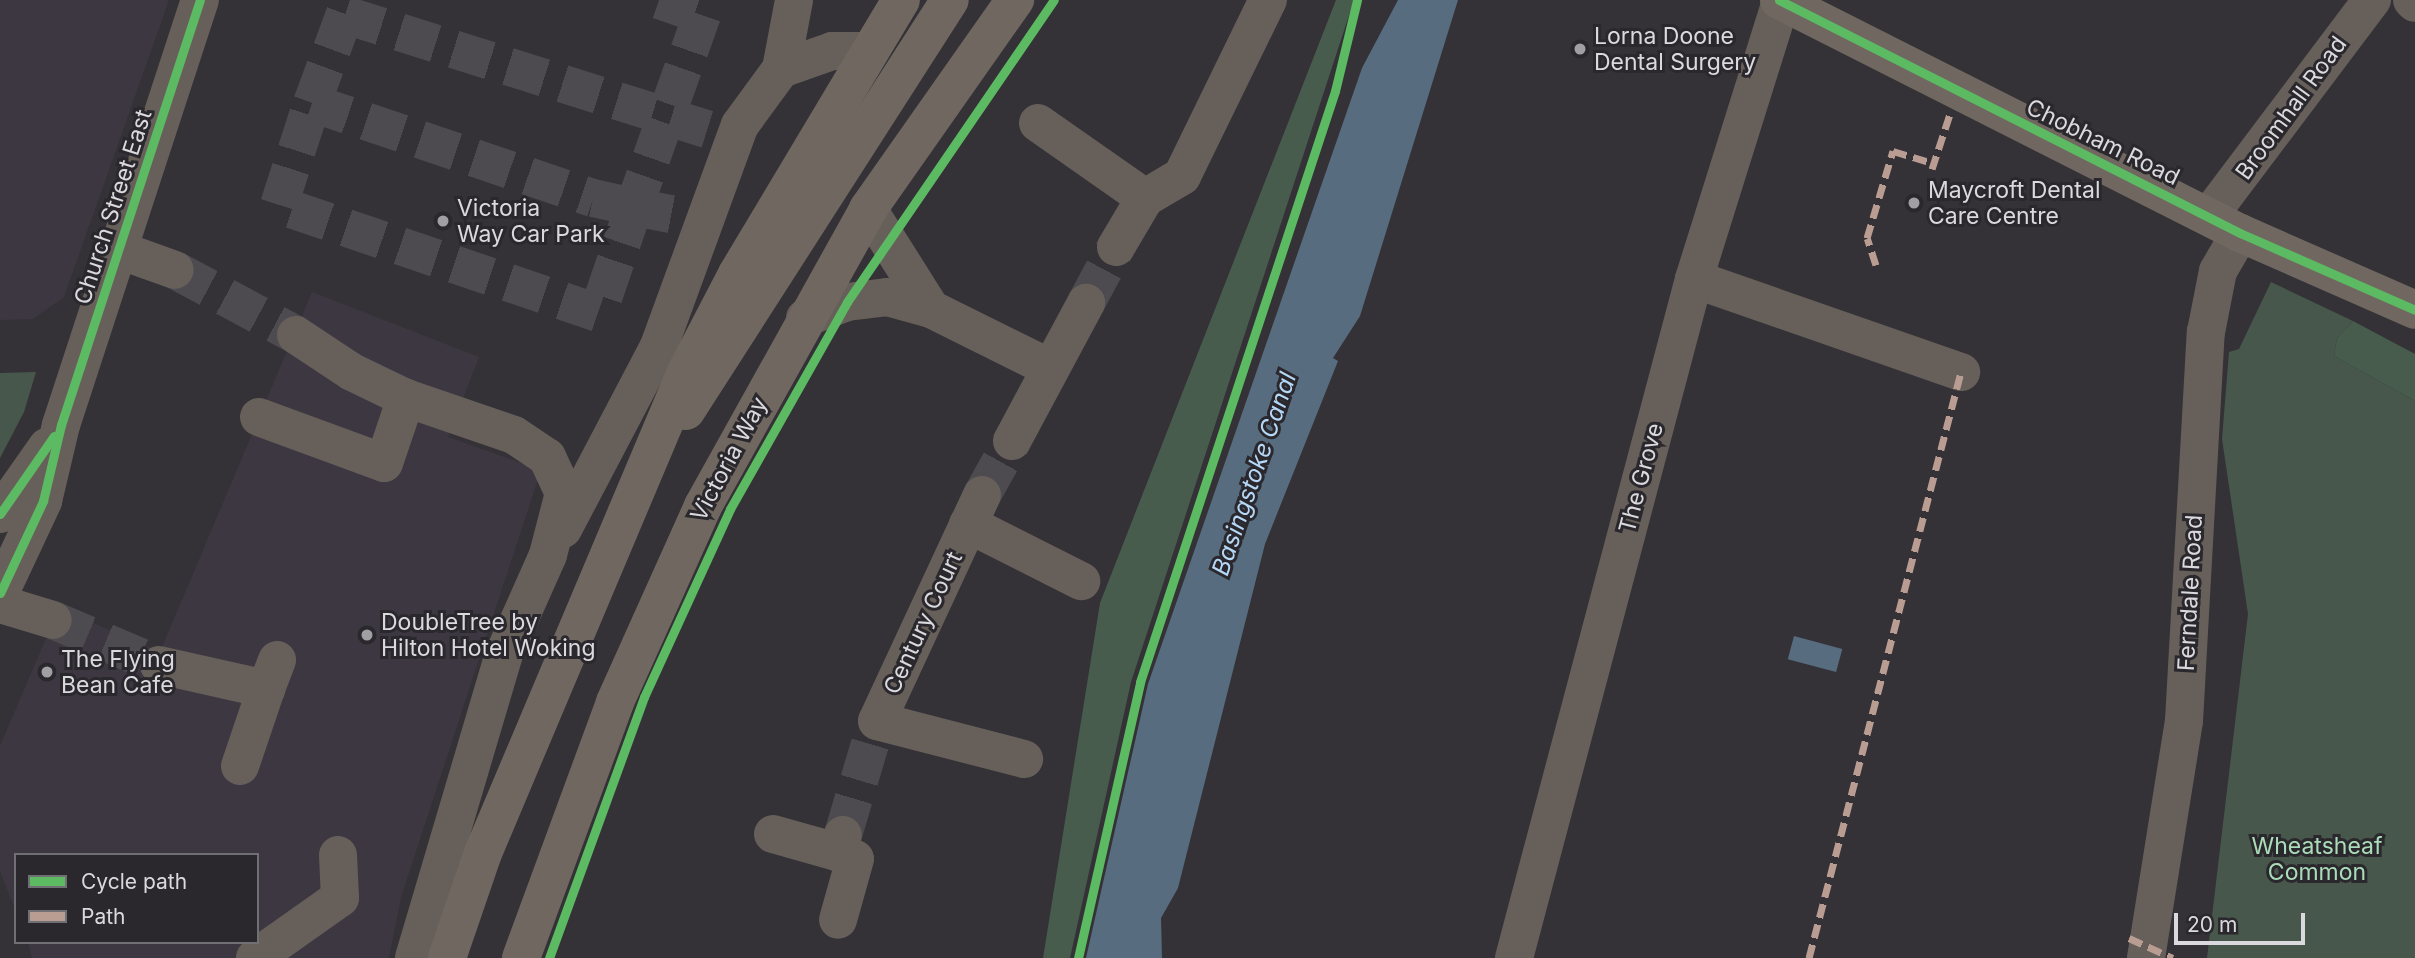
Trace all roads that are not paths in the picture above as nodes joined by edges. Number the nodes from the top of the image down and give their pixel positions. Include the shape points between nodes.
1 (200, 0) edge
2 (794, 0) edge
3 (901, 0) edge
4 (950, 0) edge
5 (1015, 0) edge
6 (1268, 0) edge
7 (2372, 0) edge
8 (1780, 1) edge
9 (868, 51) junction
10 (781, 69) junction
11 (749, 113) junction
12 (1038, 123) dead end
13 (707, 129) tunnel mouth
14 (1145, 198) junction
15 (868, 209) junction
16 (2225, 225) junction
17 (1116, 247) tunnel mouth
18 (119, 250) junction
19 (175, 270) tunnel mouth
20 (1694, 279) junction
21 (1086, 303) tunnel mouth
22 (931, 309) junction
23 (2415, 310) edge
24 (805, 318) junction
25 (296, 335) tunnel mouth
26 (1049, 368) junction
27 (1961, 372) dead end
28 (406, 398) junction
29 (259, 417) dead end
30 (61, 425) junction
31 (1012, 441) tunnel mouth
32 (642, 464) junction
33 (0, 514) edge
34 (548, 555) junction
35 (1080, 581) dead end
36 (0, 593) edge
37 (0, 604) edge
38 (53, 620) tunnel mouth
39 (159, 665) tunnel mouth
40 (1024, 759) dead end
41 (240, 766) dead end
42 (773, 834) dead end
43 (338, 855) dead end
44 (838, 920) dead end
45 (255, 958) edge
46 (414, 958) edge
47 (447, 958) edge
48 (521, 958) edge
49 (1514, 958) edge
50 (2146, 958) edge

1 - 18 street, Church Street East
2 - 10 street
3 - 9 main road
4 - 32 main road via 709,384
5 - 15 main road, Victoria Way
6 - 14 street via 1182,176
7 - 16 street, Broomhall Road
8 - 16 main road, Chobham Road
8 - 20 street, The Grove
9 - 10 street via 832,51
9 - 32 main road via 737,274
10 - 11 street
11 - 13 street
11 - 34 street via 685,228 659,346
12 - 14 street
14 - 17 street
15 - 22 street
15 - 24 main road, Victoria Way
16 - 23 main road, Chobham Road
16 - 50 street, Ferndale Road via 2206,332 2184,721
18 - 19 street
18 - 30 street, Church Street East
20 - 27 street
20 - 49 street, The Grove
21 - 26 street
22 - 24 street via 887,297 847,302
22 - 26 street
24 - 48 main road, Victoria Way via 702,506 620,690
25 - 28 street via 352,372
26 - 31 street
28 - 29 street via 384,463
28 - 34 street via 514,435 547,457 564,493
30 - 33 street, Church Street East
30 - 36 street, Church Street East via 43,501
32 - 47 main road via 483,853
34 - 46 street via 504,654
35 - 40 street, Century Court via 975,510 874,733
37 - 38 street
39 - 41 street via 272,674
42 - 44 street via 840,844 855,859
43 - 45 street via 340,898

